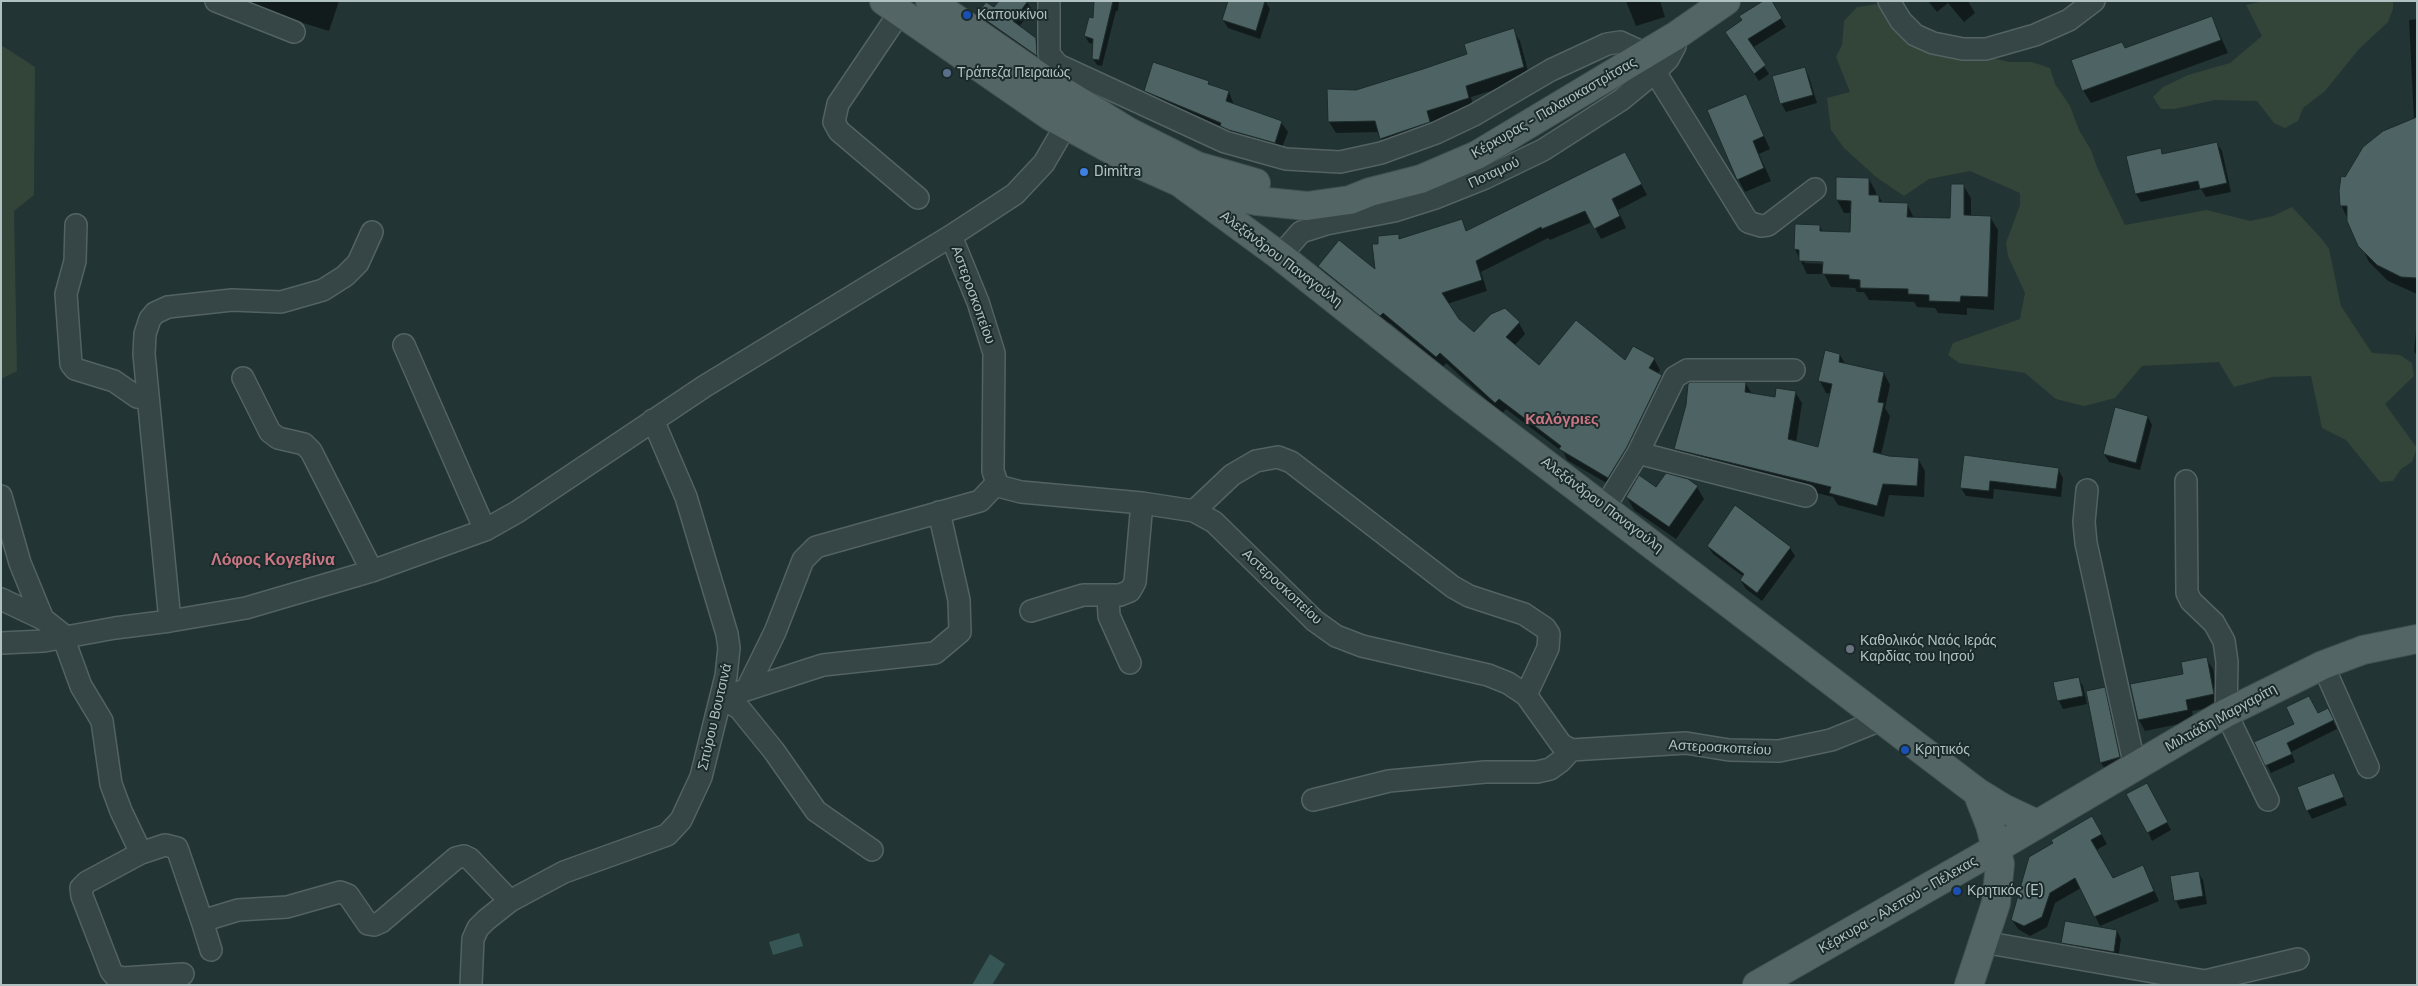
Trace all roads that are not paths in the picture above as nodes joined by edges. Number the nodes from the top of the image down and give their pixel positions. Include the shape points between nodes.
1 (216, 1) edge
2 (930, 1) edge
3 (1049, 1) edge
4 (1726, 1) edge
5 (1889, 1) edge
6 (2094, 1) edge
7 (892, 7) edge
8 (294, 32) dead end
9 (1651, 63) junction
10 (1052, 73) junction
11 (1078, 102) junction
12 (1067, 127) junction
13 (1179, 182) junction
14 (1816, 189) dead end
15 (1370, 192) junction
16 (918, 198) dead end
17 (76, 226) dead end
18 (372, 232) dead end
19 (951, 236) junction
20 (1280, 256) junction
21 (404, 345) dead end
22 (1794, 370) dead end
23 (243, 378) dead end
24 (147, 399) junction
25 (653, 420) junction
26 (1638, 453) junction
27 (2186, 480) dead end
28 (997, 483) junction
29 (2087, 490) dead end
30 (1, 496) edge
31 (1806, 496) dead end
32 (1142, 503) junction
33 (1604, 507) junction
34 (1194, 511) junction
35 (939, 512) junction
36 (485, 530) junction
37 (372, 571) junction
38 (1108, 595) junction
39 (1, 599) edge
40 (1031, 611) dead end
41 (43, 619) junction
42 (170, 621) junction
43 (64, 637) junction
44 (2417, 639) edge
45 (1, 643) edge
46 (1130, 663) dead end
47 (2323, 665) junction
48 (747, 689) junction
49 (1526, 695) junction
50 (721, 698) junction
51 (2226, 713) junction
52 (1883, 719) junction
53 (1571, 750) junction
54 (2135, 766) junction
55 (2368, 766) dead end
56 (1977, 792) junction
57 (1313, 800) dead end
58 (2268, 800) dead end
59 (2037, 824) junction
60 (1997, 848) junction
61 (872, 850) dead end
62 (141, 853) junction
63 (510, 901) junction
64 (202, 921) junction
65 (1983, 942) junction
66 (210, 950) dead end
67 (2298, 959) dead end
68 (183, 974) dead end
69 (2206, 983) edge
70 (471, 985) edge
71 (1757, 985) edge
72 (1968, 985) edge

1 - 8 street
2 - 10 main road, Κέρκυρας - Παλαιοκαστρίτσας
3 - 10 street
4 - 9 main road, Κέρκυρας - Παλαιοκαστρίτσας via 1677,35
5 - 6 street via 1901,21 1915,34 1933,43 1963,49 1986,49 2036,35 2069,20
7 - 12 main road, Κέρκυρας - Παλαιοκαστρίτσας
7 - 16 street via 838,104 834,122 839,131
9 - 10 street via 1620,42 1607,44 1551,70 1436,133 1357,160 1321,163 1286,159 1226,142
9 - 14 street via 1748,222 1768,225
9 - 15 main road, Κέρκυρας - Παλαιοκαστρίτσας via 1477,154 1421,179
9 - 20 street, Ποταμού via 1621,100 1543,150 1436,198 1301,232
10 - 11 main road, Κέρκυρας - Παλαιοκαστρίτσας
11 - 12 street
11 - 15 main road, Κέρκυρας - Παλαιοκαστρίτσας via 1170,154 1229,177 1281,187
12 - 13 main road, Κέρκυρας - Παλαιοκαστρίτσας
12 - 19 street via 1026,184
13 - 15 main road, Κέρκυρας - Παλαιοκαστρίτσας via 1236,197 1306,206 1350,200
13 - 20 main road, Αλεξάνδρου Παναγούλη
17 - 24 street via 75,261 66,294 71,364 75,369 114,380 137,397
18 - 24 street via 358,262 345,276 323,290 281,302 206,302 168,307 155,313 146,325 143,343
19 - 25 street
19 - 28 street, Αστεροσκοπείου via 994,352 992,470
20 - 33 main road, Αλεξάνδρου Παναγούλη via 1463,401
21 - 36 street
22 - 26 street via 1687,370 1675,377
23 - 37 street via 270,432 278,438 304,444 311,451
24 - 42 street
25 - 36 street
25 - 50 street, Σπύρου Βουτσινά via 686,497 724,620 729,648
26 - 31 street
26 - 33 street
27 - 51 street via 2187,593 2214,623 2224,641
28 - 32 street, Αστεροσκοπείου via 1022,492
28 - 35 street via 980,500
29 - 54 street via 2086,543
30 - 41 street via 20,563
32 - 34 street, Αστεροσκοπείου
32 - 38 street via 1134,587 1126,594
33 - 52 main road, Αλεξάνδρου Παναγούλη
34 - 49 street, Αστεροσκοπείου via 1214,522 1315,621 1336,636 1362,646 1488,675
34 - 49 street via 1219,486 1256,460 1278,457 1291,462 1453,587 1469,596 1524,614 1545,628 1549,634 1548,648
35 - 48 street via 816,547 803,560 775,632
35 - 48 street via 959,600 960,632 936,653 823,665
36 - 37 street
37 - 42 street via 226,613
38 - 40 street via 1083,595
38 - 46 street via 1109,616
39 - 41 street
41 - 43 street
42 - 43 street
43 - 45 street
43 - 62 street via 81,686 102,721 111,784
44 - 47 main road, Μιλτιάδη Μαργαρίτη via 2363,650
47 - 51 main road, Μιλτιάδη Μαργαρίτη
47 - 55 street
48 - 50 street
49 - 53 street, Αστεροσκοπείου via 1561,744
50 - 61 street via 739,708 816,811
50 - 63 street, Σπύρου Βουτσινά via 701,777 691,802 673,830 564,872
51 - 54 main road, Μιλτιάδη Μαργαρίτη
51 - 58 street
52 - 53 street, Αστεροσκοπείου via 1831,740 1779,751 1730,750 1686,743
52 - 56 main road, Αλεξάνδρου Παναγούλη
53 - 57 street via 1550,769 1537,772 1485,772 1389,781
54 - 59 main road, Μιλτιάδη Μαργαρίτη
56 - 59 main road, Αλεξάνδρου Παναγούλη
56 - 60 main road
59 - 60 main road, Κέρκυρα - Αλεπού - Πέλεκας
60 - 65 main road via 2000,864 1996,903
60 - 71 main road, Κέρκυρα - Αλεπού - Πέλεκας
62 - 64 street via 165,845 177,848
62 - 68 street via 87,882 81,888 82,896 111,971 116,976
63 - 64 street via 464,856 456,858 374,925 368,924 348,894 340,892 286,908 238,910
63 - 70 street, Σπύρου Βουτσινά via 486,920 475,935
64 - 66 street
65 - 69 street
65 - 72 main road
67 - 69 street

